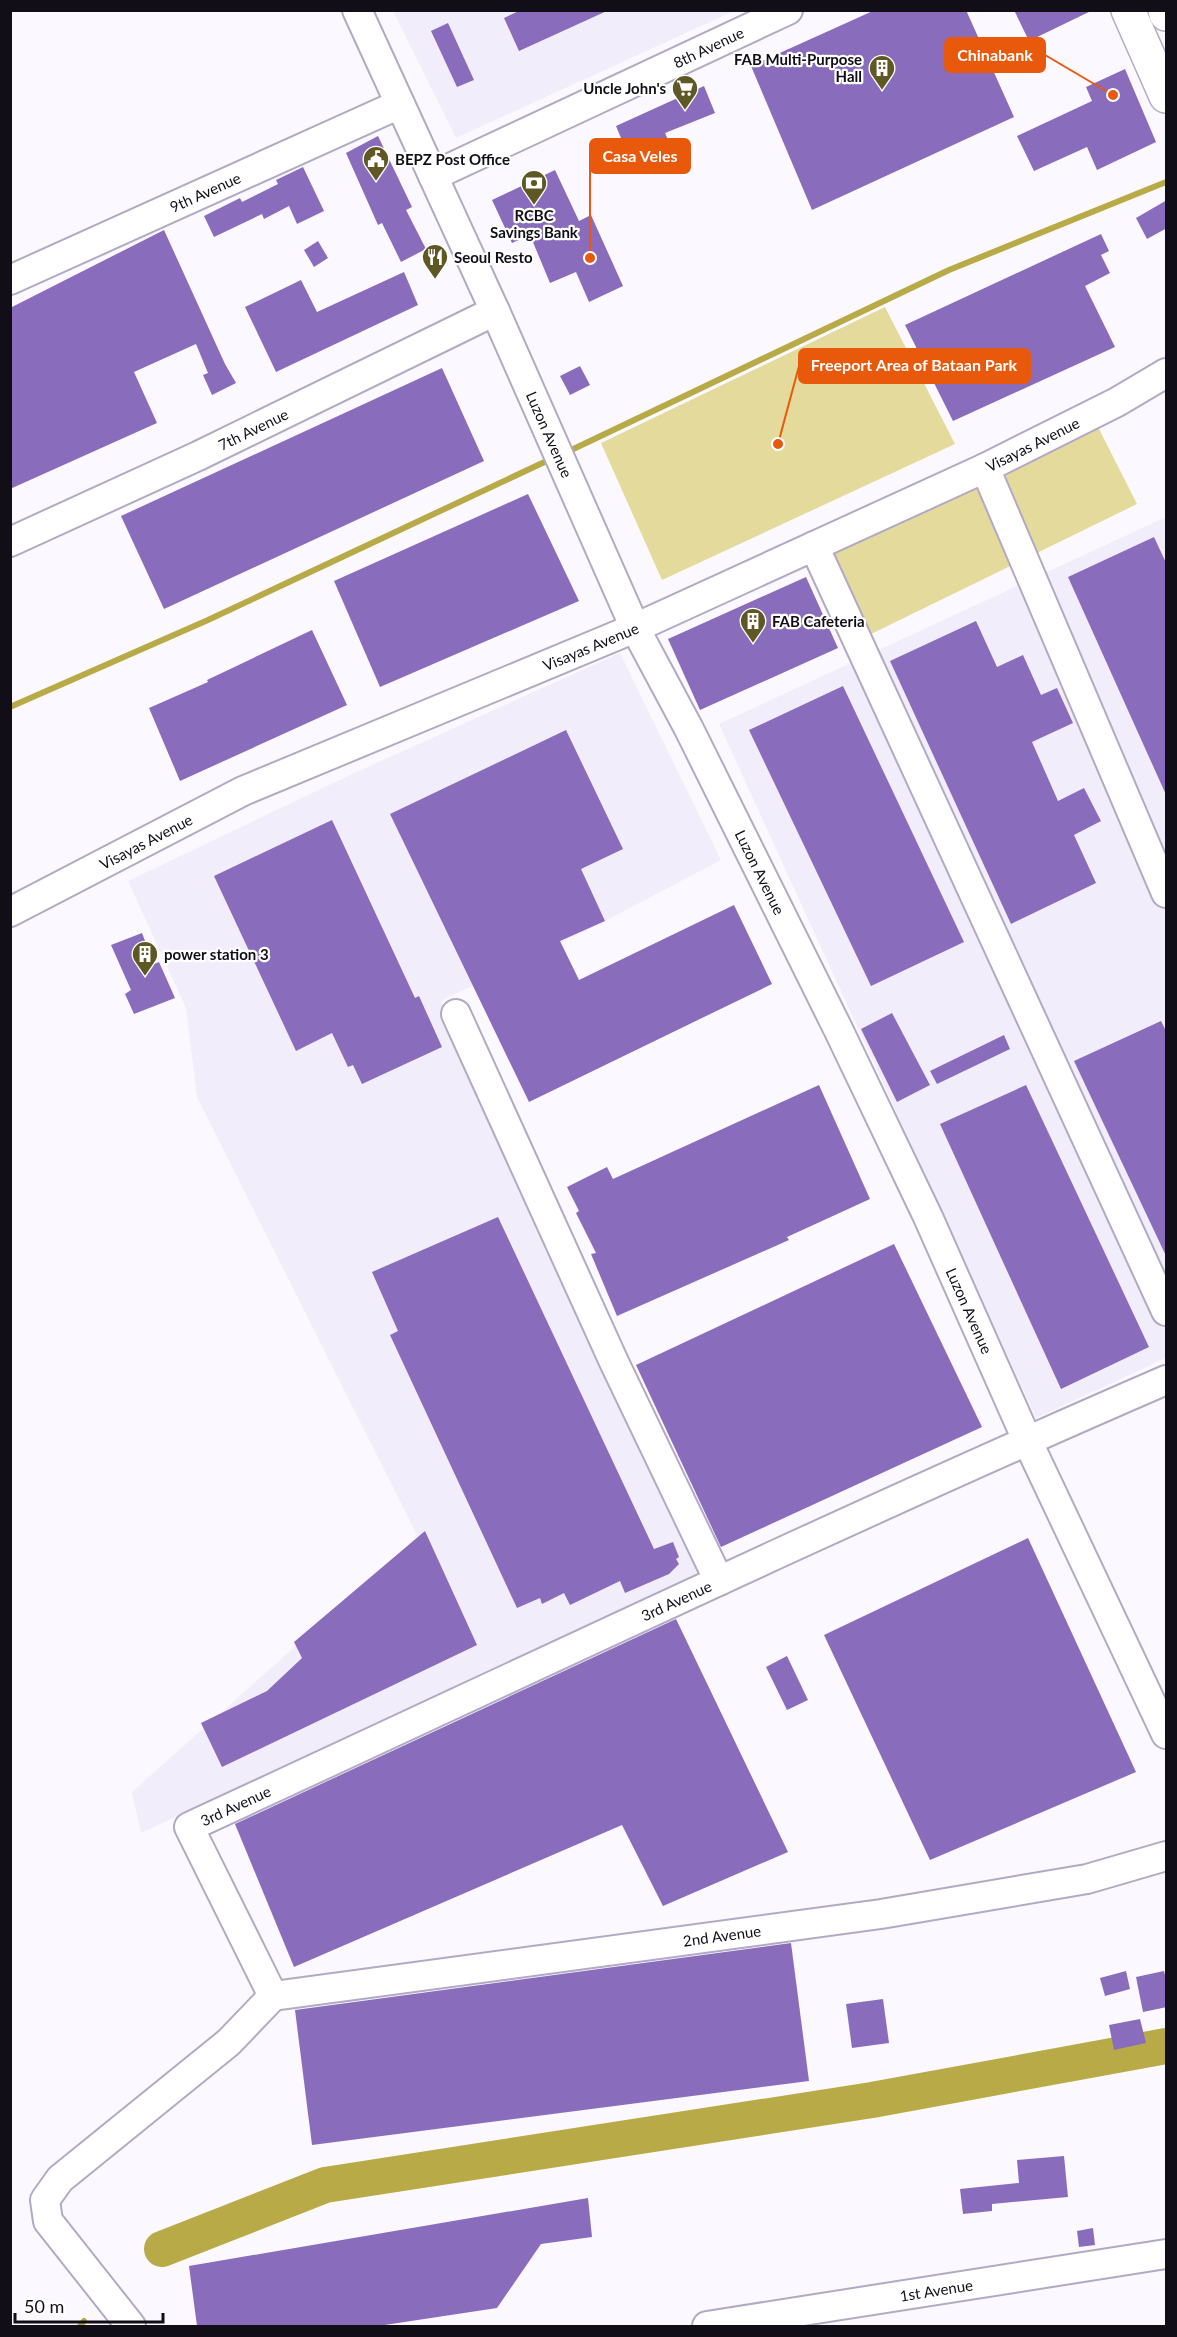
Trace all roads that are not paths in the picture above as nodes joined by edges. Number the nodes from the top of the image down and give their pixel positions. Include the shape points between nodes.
1 (357, 10) edge
2 (788, 10) edge
3 (1128, 10) edge
4 (1167, 96) edge
5 (400, 104) junction
6 (433, 176) junction
7 (10, 279) edge
8 (495, 311) junction
9 (1167, 373) edge
10 (985, 468) junction
11 (10, 542) edge
12 (814, 546) junction
13 (635, 628) junction
14 (1167, 893) edge
15 (10, 912) edge
16 (456, 1014) dead end
17 (1167, 1311) edge
18 (1167, 1380) edge
19 (1027, 1440) junction
20 (719, 1581) junction
21 (1167, 1734) edge
22 (1167, 1856) edge
23 (273, 1996) junction
24 (1167, 2254) edge
25 (131, 2326) edge
26 (707, 2326) edge

1 - 5 street, Luzon Avenue
2 - 6 street, 8th Avenue
3 - 4 main road
5 - 6 street, Luzon Avenue
5 - 7 street, 9th Avenue
6 - 8 street, Luzon Avenue
8 - 11 street, 7th Avenue via 198,456
8 - 13 street, Luzon Avenue
9 - 10 street, Visayas Avenue
10 - 12 street, Visayas Avenue
10 - 14 street
12 - 13 street, Visayas Avenue
12 - 17 street
13 - 15 street, Visayas Avenue via 243,791
13 - 19 street, Luzon Avenue via 839,1031 928,1217
16 - 20 street via 614,1362
18 - 19 street, 3rd Avenue
19 - 20 street, 3rd Avenue
19 - 21 street, Luzon Avenue
20 - 23 street, 3rd Avenue via 189,1827
22 - 23 street, 2nd Avenue via 1087,1879 881,1914
23 - 25 street via 229,2042 60,2179 45,2200 48,2221
24 - 26 street, 1st Avenue

